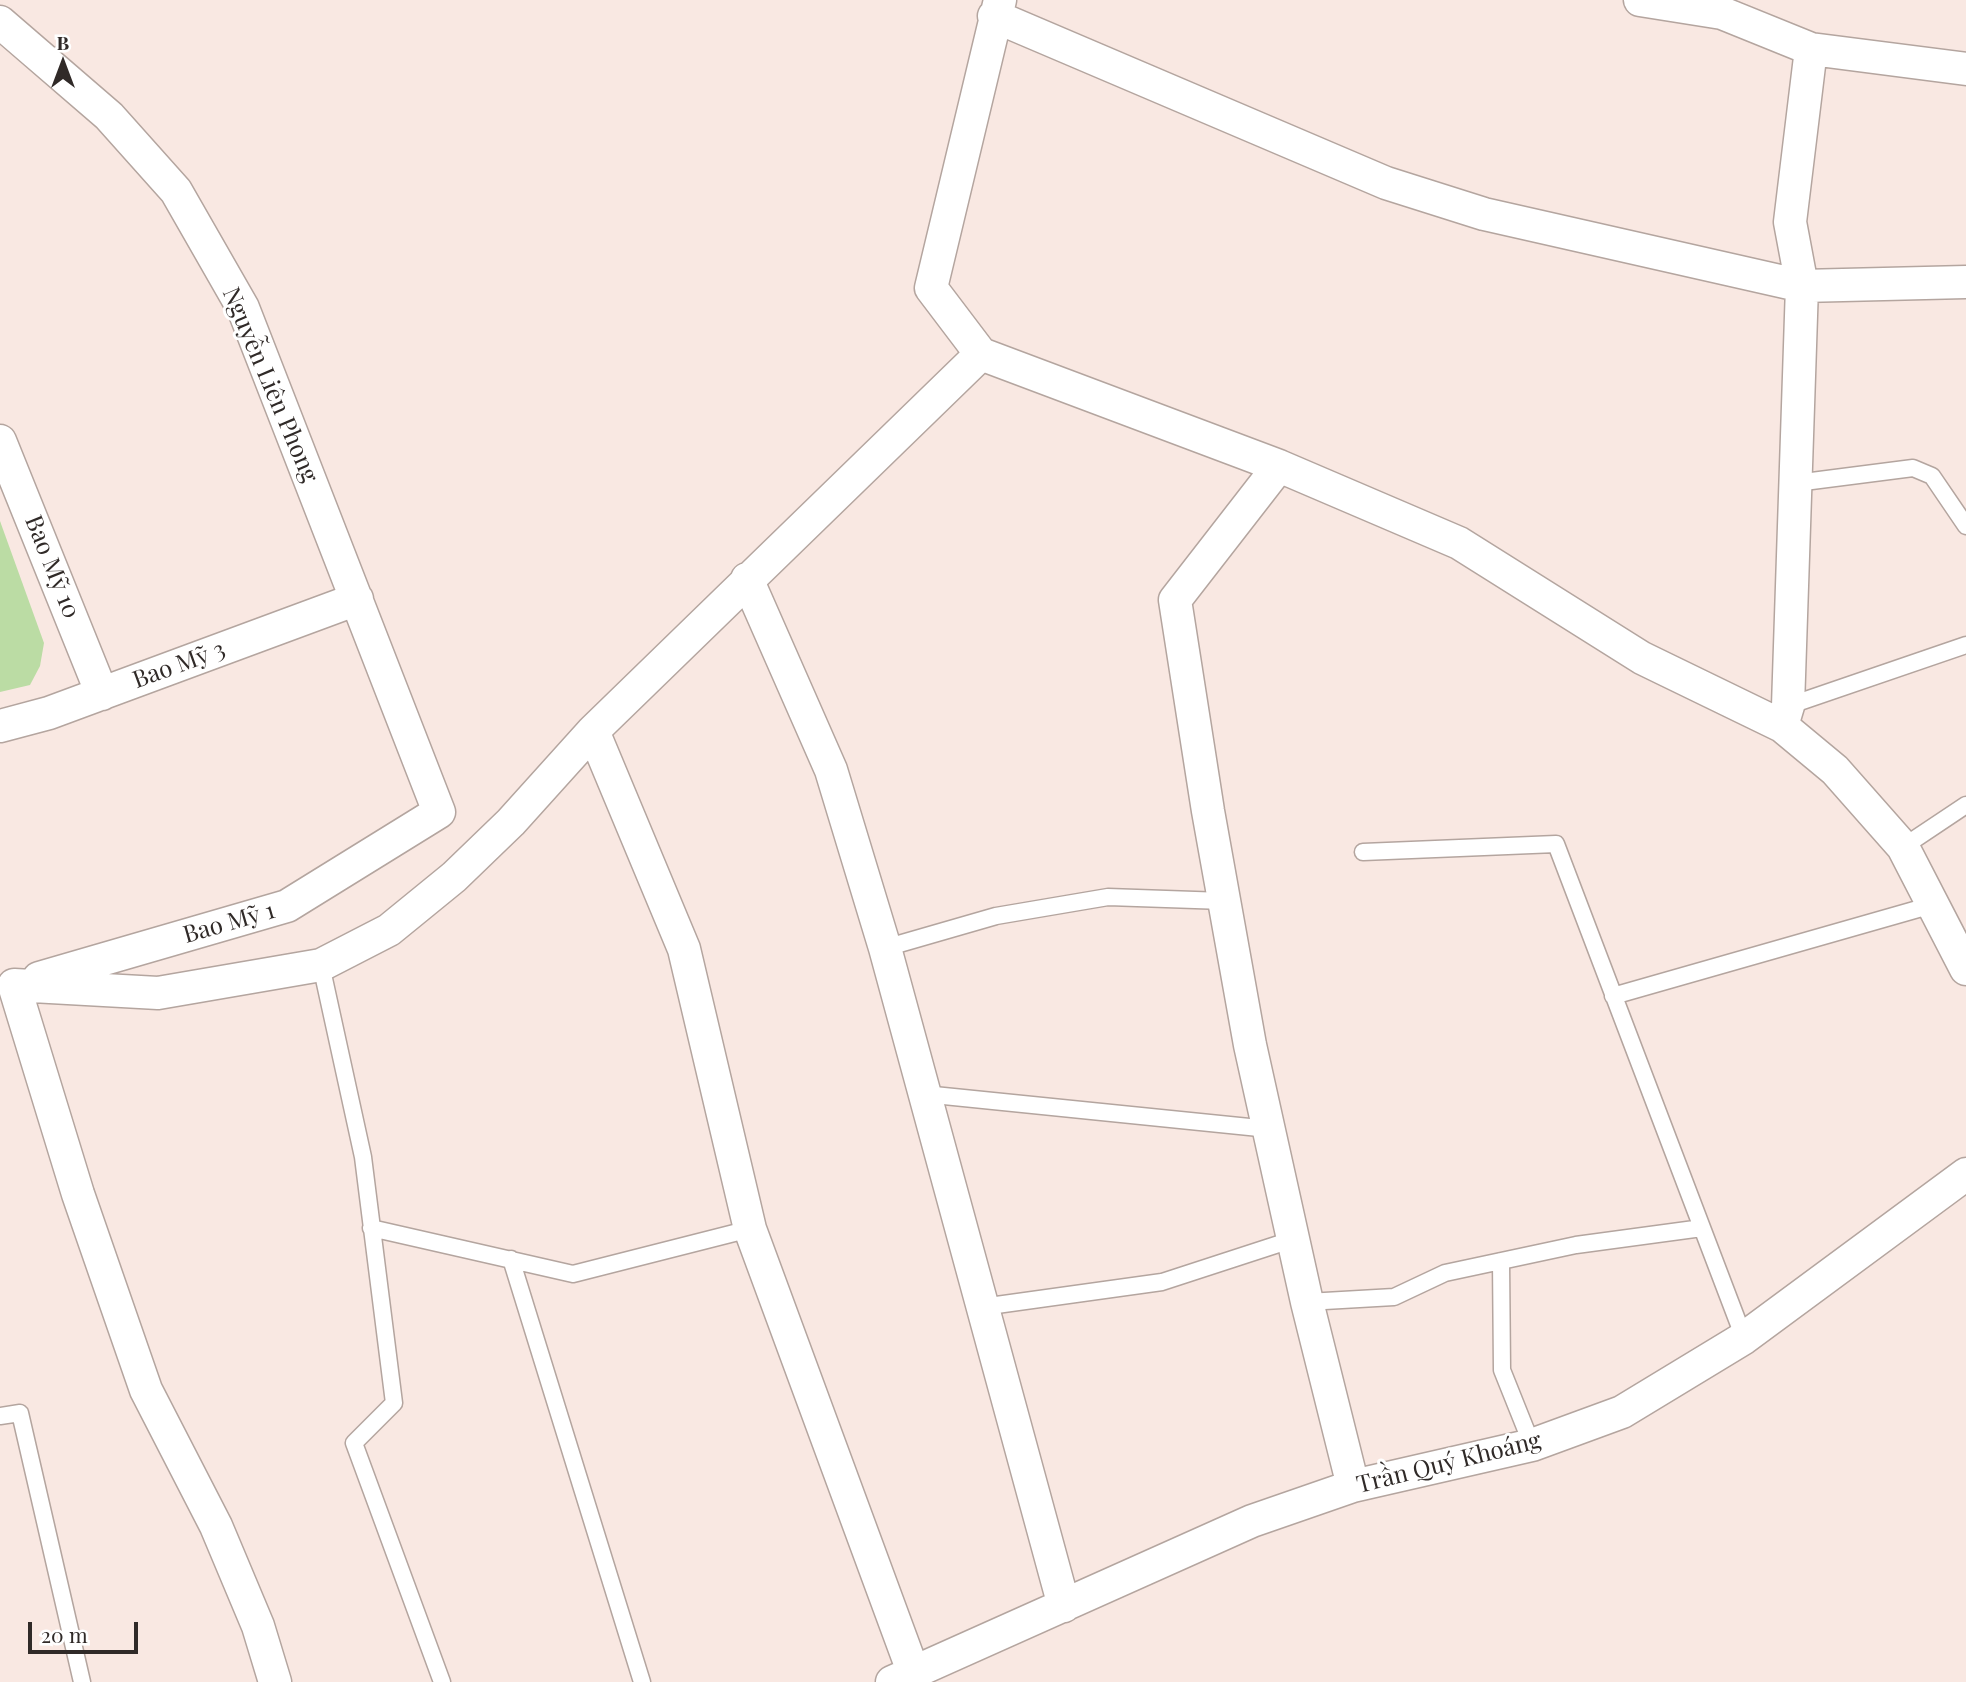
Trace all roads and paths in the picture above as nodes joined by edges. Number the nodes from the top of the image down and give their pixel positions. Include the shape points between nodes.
1 (1640, 0) edge
2 (1723, 7) edge
3 (997, 8) edge
4 (0, 22) edge
5 (1811, 49) junction
6 (1966, 69) edge
7 (1966, 282) edge
8 (1802, 286) junction
9 (981, 354) junction
10 (0, 442) edge
11 (1279, 466) junction
12 (1796, 483) junction
13 (1966, 526) edge
14 (747, 579) junction
15 (357, 599) junction
16 (1966, 645) edge
17 (102, 694) junction
18 (1785, 716) junction
19 (0, 726) edge
20 (593, 731) junction
21 (1966, 805) edge
22 (439, 813) joint
23 (1903, 847) junction
24 (1363, 852) dead end
25 (1224, 901) junction
26 (1932, 905) junction
27 (885, 948) junction
28 (321, 965) junction
29 (1966, 968) edge
30 (7, 987) edge
31 (1614, 996) junction
32 (924, 1094) junction
33 (1269, 1129) junction
34 (1966, 1174) edge
35 (372, 1228) junction
36 (1702, 1228) junction
37 (750, 1229) junction
38 (1294, 1239) junction
39 (511, 1259) junction
40 (1501, 1261) junction
41 (1307, 1302) junction
42 (982, 1307) junction
43 (1744, 1338) junction
44 (0, 1416) edge
45 (1532, 1446) junction
46 (1353, 1486) junction
47 (1064, 1606) junction
48 (903, 1678) edge
49 (82, 1682) edge
50 (275, 1682) edge
51 (442, 1682) edge
52 (642, 1682) edge

1 - 2 street
2 - 5 street
3 - 8 street via 1386,183 1484,214
3 - 9 street via 931,288
4 - 15 street, Nguyễn Liên Phong via 110,116 176,191 243,308
5 - 6 street
5 - 8 street via 1790,222
7 - 8 street
8 - 12 street
9 - 11 street
9 - 14 street
10 - 17 street, Bao Mỹ 10
11 - 18 street via 1459,543 1642,658
11 - 25 street via 1174,600
12 - 13 lane via 1913,468 1932,475
12 - 18 street
14 - 20 street
14 - 27 street via 831,770
15 - 17 street, Bao Mỹ 3
15 - 22 street, Nguyễn Liên Phong
16 - 18 lane
17 - 19 street, Bao Mỹ 3
18 - 23 street
20 - 28 street via 454,877 389,930
20 - 37 street via 684,949
21 - 23 lane
22 - 30 street, Bao Mỹ 1 via 286,906
23 - 26 street
24 - 31 lane via 1556,844
25 - 27 lane via 1108,897 996,916
25 - 33 street
26 - 29 street
26 - 31 lane
27 - 32 street
28 - 30 street via 159,993
28 - 35 lane via 363,1157
30 - 50 street via 146,1390 216,1526 258,1626
31 - 36 lane
32 - 33 lane
32 - 42 street
33 - 38 street
34 - 43 street, Trần Quý Khoáng
35 - 39 lane
35 - 51 lane via 394,1403 354,1443
36 - 40 lane via 1576,1245
36 - 43 lane
37 - 39 lane via 573,1274
37 - 48 street
38 - 41 street
38 - 42 lane via 1162,1282
39 - 52 lane
40 - 41 lane via 1445,1273 1394,1297
40 - 45 lane via 1502,1370
41 - 46 street
42 - 47 street
43 - 45 street, Trần Quý Khoáng via 1622,1412
44 - 49 lane via 20,1413
45 - 46 street, Trần Quý Khoáng
46 - 47 street, Trần Quý Khoáng via 1252,1521
47 - 48 street, Trần Quý Khoáng

